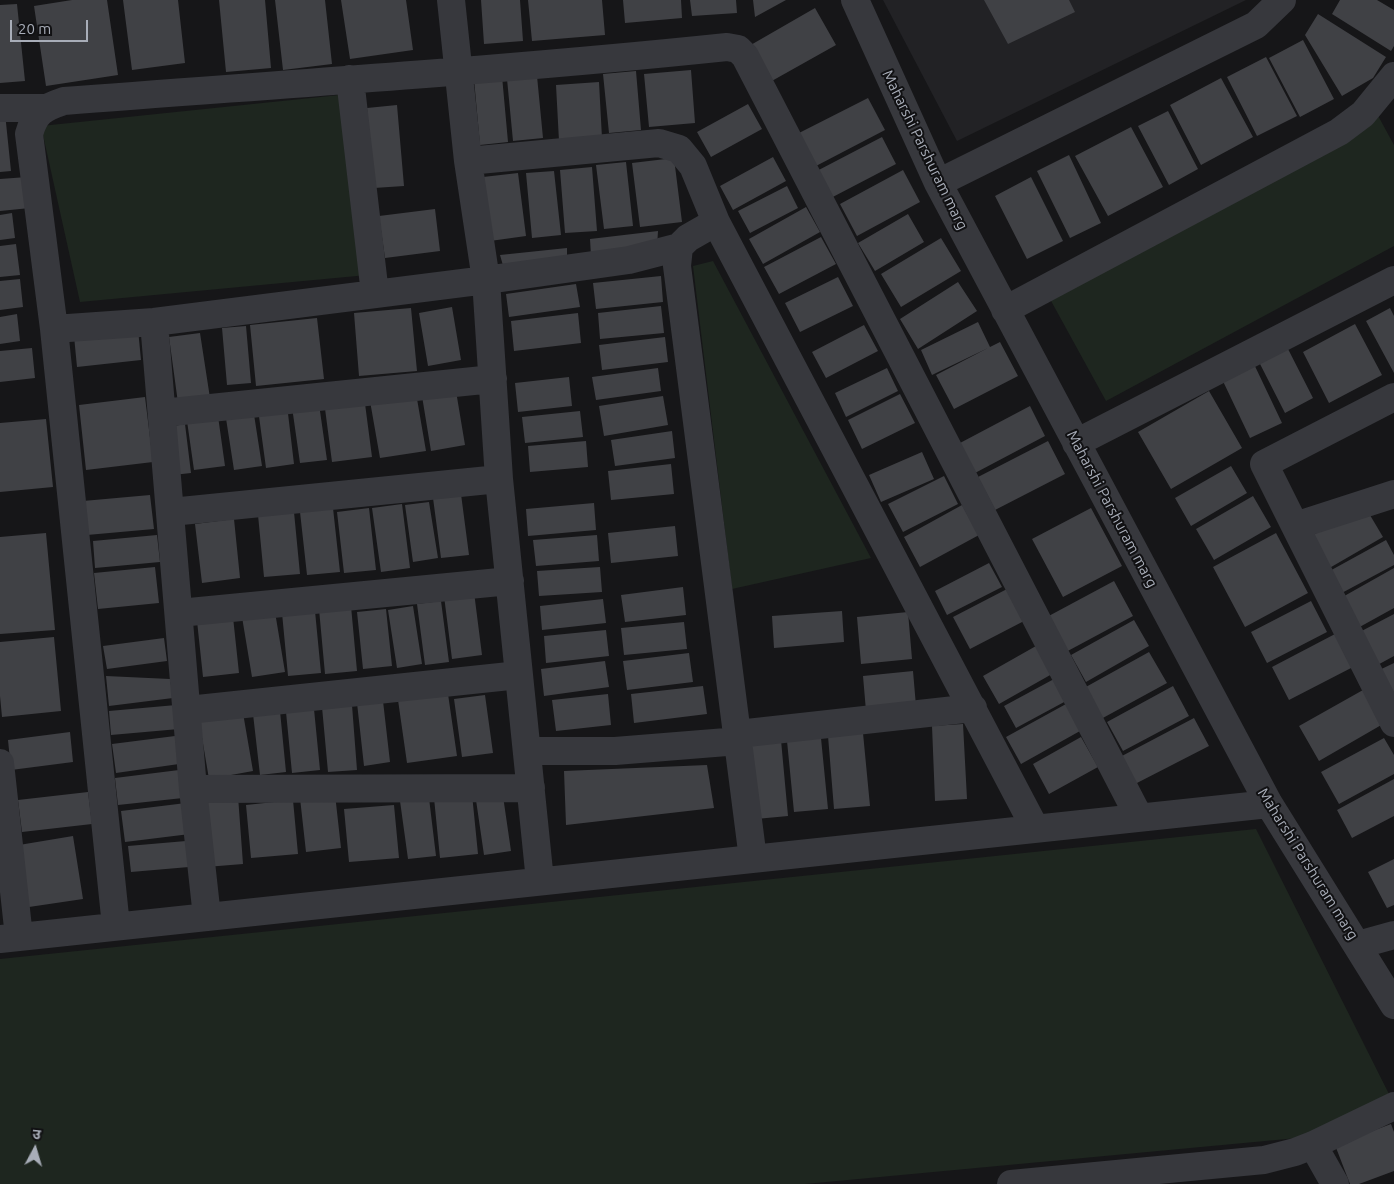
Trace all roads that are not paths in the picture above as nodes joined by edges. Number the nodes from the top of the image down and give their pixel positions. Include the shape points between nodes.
1 (452, 0) edge
2 (854, 0) edge
3 (1282, 0) edge
4 (459, 70) junction
5 (1394, 76) edge
6 (350, 79) junction
7 (0, 108) edge
8 (45, 108) junction
9 (468, 161) junction
10 (938, 183) junction
11 (716, 222) junction
12 (679, 247) junction
13 (486, 280) junction
14 (1394, 280) edge
15 (374, 294) junction
16 (1005, 310) junction
17 (154, 322) junction
18 (54, 329) junction
19 (493, 379) junction
20 (1394, 397) edge
21 (162, 413) junction
22 (1076, 443) junction
23 (499, 479) junction
24 (1394, 495) edge
25 (170, 512) junction
26 (1295, 526) junction
27 (510, 581) junction
28 (179, 613) junction
29 (519, 675) junction
30 (973, 708) junction
31 (188, 710) junction
32 (1394, 723) edge
33 (738, 737) junction
34 (527, 751) junction
35 (0, 763) edge
36 (530, 788) junction
37 (193, 789) junction
38 (1269, 804) junction
39 (1139, 817) junction
40 (1036, 828) junction
41 (753, 859) junction
42 (540, 882) junction
43 (207, 917) junction
44 (116, 926) junction
45 (1394, 935) edge
46 (9, 938) edge
47 (1358, 945) junction
48 (1394, 1005) edge
49 (1394, 1106) edge
50 (1313, 1145) junction
51 (1178, 1176) edge
52 (1088, 1180) edge
53 (1011, 1184) edge
54 (1335, 1184) edge

1 - 4 street
2 - 10 street, Maharshi Parshuram marg
3 - 10 street via 1256,24
4 - 6 street
4 - 9 street
4 - 39 street via 727,47 738,49 745,56
5 - 16 street via 1363,114 1339,132
6 - 8 street via 64,101
6 - 15 street
7 - 8 street
8 - 18 street via 32,120 29,134
9 - 11 street via 659,143 679,149 693,166
9 - 13 street
10 - 16 street, Maharshi Parshuram marg
11 - 12 street
11 - 30 street
12 - 13 street via 629,260
12 - 33 street via 677,266
13 - 15 street
13 - 19 street
14 - 22 street
15 - 17 street
16 - 22 street, Maharshi Parshuram marg
17 - 18 street
17 - 21 street
18 - 44 street
19 - 21 street
19 - 23 street
20 - 26 street via 1264,464
21 - 25 street
22 - 38 street, Maharshi Parshuram marg
23 - 25 street
23 - 27 street
24 - 26 street
25 - 28 street
26 - 32 street
27 - 28 street
27 - 29 street
28 - 31 street
29 - 31 street
29 - 34 street
30 - 33 street
30 - 40 street
31 - 37 street
33 - 34 street via 615,751
33 - 41 street
34 - 36 street
35 - 46 street
36 - 37 street
36 - 42 street
37 - 43 street
38 - 39 street
38 - 47 street, Maharshi Parshuram marg
39 - 40 street
40 - 41 street
41 - 42 street
42 - 43 street
43 - 44 street
44 - 46 street
45 - 47 street
47 - 48 street, Maharshi Parshuram marg
49 - 50 street
50 - 51 street via 1264,1160
50 - 54 street
51 - 52 street
52 - 53 street

